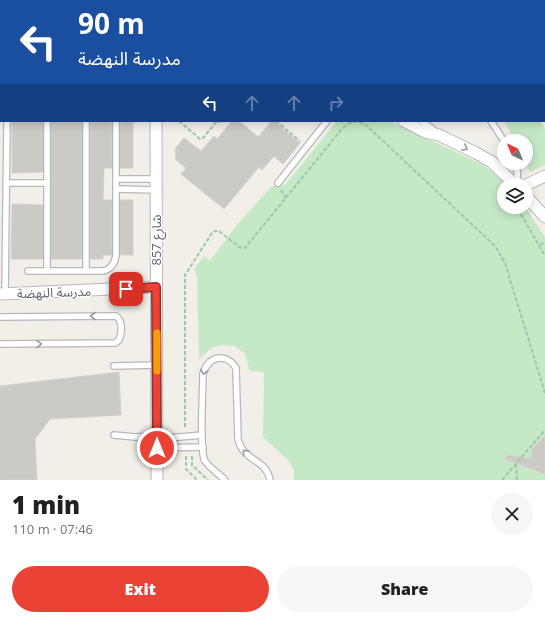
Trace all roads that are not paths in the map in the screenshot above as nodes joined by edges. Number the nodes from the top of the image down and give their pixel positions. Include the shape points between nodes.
1 (7, 122) edge
2 (47, 122) edge
3 (86, 122) edge
4 (116, 122) edge
5 (156, 122) edge
6 (326, 122) edge
7 (406, 122) edge
8 (423, 122) edge
9 (492, 122) edge
10 (499, 134) edge
11 (439, 135) junction
12 (545, 176) edge
13 (508, 178) edge
14 (116, 179) junction
15 (533, 182) edge
16 (7, 183) junction
17 (47, 183) junction
18 (278, 183) dead end
19 (156, 185) junction
20 (116, 189) junction
21 (533, 204) edge
22 (545, 218) edge
23 (86, 270) junction
24 (28, 271) dead end
25 (47, 271) junction
26 (156, 287) junction
27 (2, 294) edge
28 (0, 317) edge
29 (0, 344) edge
30 (157, 365) junction
31 (114, 366) dead end
32 (114, 435) dead end
33 (202, 435) junction
34 (157, 441) junction
35 (203, 447) junction
36 (157, 480) edge
37 (226, 480) edge
38 (270, 480) edge

1 - 16 lane
2 - 17 lane
3 - 23 lane
4 - 14 lane
5 - 19 street, شارع 857
6 - 18 lane
7 - 11 street via 425,132
8 - 11 lane
9 - 10 lane
11 -> 13 street via 492,162
12 - 15 street
14 - 19 lane
14 - 20 lane
16 - 17 lane
16 - 27 lane
17 - 25 lane
19 - 20 lane
19 - 26 street, شارع 857
20 - 23 lane via 116,260 108,270
21 - 22 street
23 - 25 lane
24 - 25 lane
26 - 27 street, مدرسة النهضة
26 - 30 street, شارع 857
29 -> 28 lane via 115,343 121,335 120,322 116,316
30 - 31 lane
30 - 34 street, شارع 857
32 - 34 lane
33 - 34 lane
33 - 35 lane
38 -> 33 lane via 263,467 240,447 236,368 226,358 218,358 205,366
34 - 35 lane
34 - 36 street, شارع 857
35 - 37 lane via 204,459

